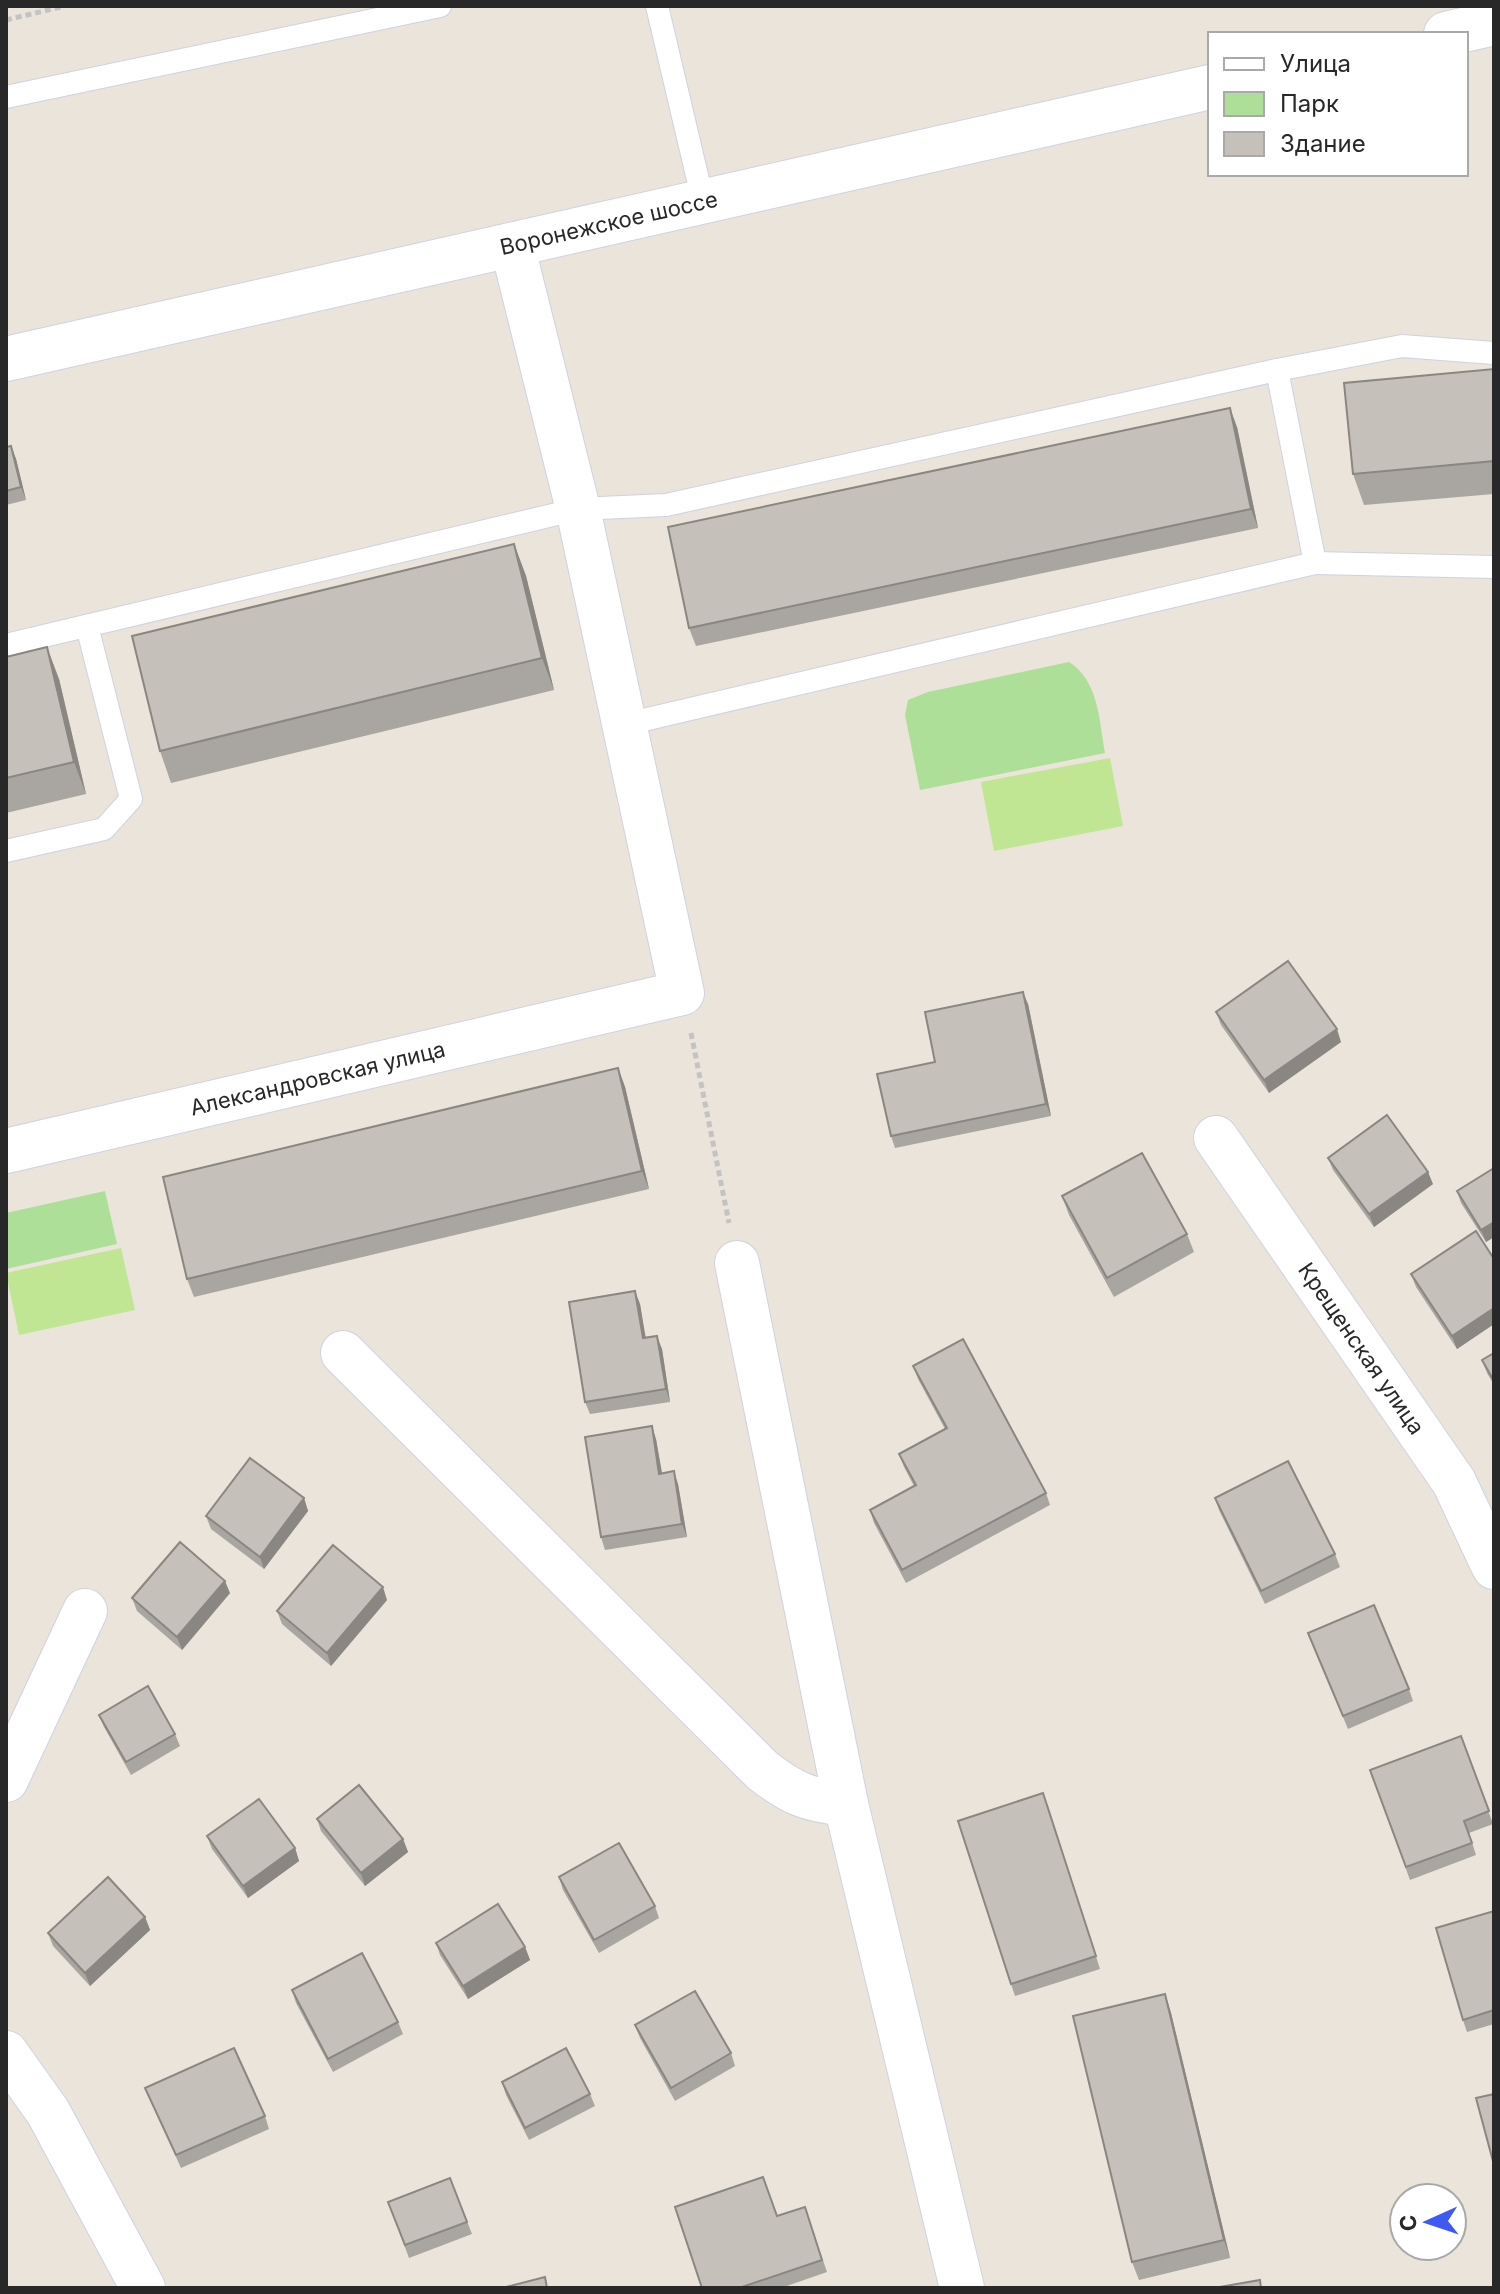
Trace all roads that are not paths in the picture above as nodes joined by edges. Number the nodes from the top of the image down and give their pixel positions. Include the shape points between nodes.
1 (440, 6) edge
2 (657, 6) edge
3 (1494, 23) edge
4 (1455, 32) edge
5 (1208, 87) edge
6 (6, 97) edge
7 (703, 201) junction
8 (512, 245) junction
9 (1494, 353) edge
10 (6, 359) edge
11 (1277, 370) junction
12 (578, 509) junction
13 (1315, 563) junction
14 (1494, 567) edge
15 (87, 626) junction
16 (6, 645) edge
17 (622, 725) junction
18 (6, 851) edge
19 (1216, 1138) dead end
20 (6, 1151) edge
21 (737, 1263) road end
22 (343, 1353) dead end
23 (1494, 1567) edge
24 (85, 1611) dead end
25 (6, 1780) edge
26 (846, 1804) junction
27 (6, 2053) edge
28 (143, 2288) edge
29 (962, 2288) edge

1 - 6 lane
2 - 7 lane
3 - 4 street
5 - 7 street, Воронежское шоссе
7 - 8 street, Воронежское шоссе
8 - 10 street, Воронежское шоссе
8 - 12 street
9 - 11 lane via 1402,346
11 - 12 lane via 666,505
11 - 13 lane
12 - 15 lane
12 - 17 street
13 - 14 lane
13 - 17 lane
15 - 16 lane
15 - 18 lane via 131,799 104,829
17 - 20 street, Александровская улица via 686,1011 631,1005
19 - 23 street, Крещенская улица via 1454,1482
21 - 26 street
22 - 26 street via 763,1771 811,1801
24 - 25 street
26 - 29 street
27 - 28 street via 48,2112

